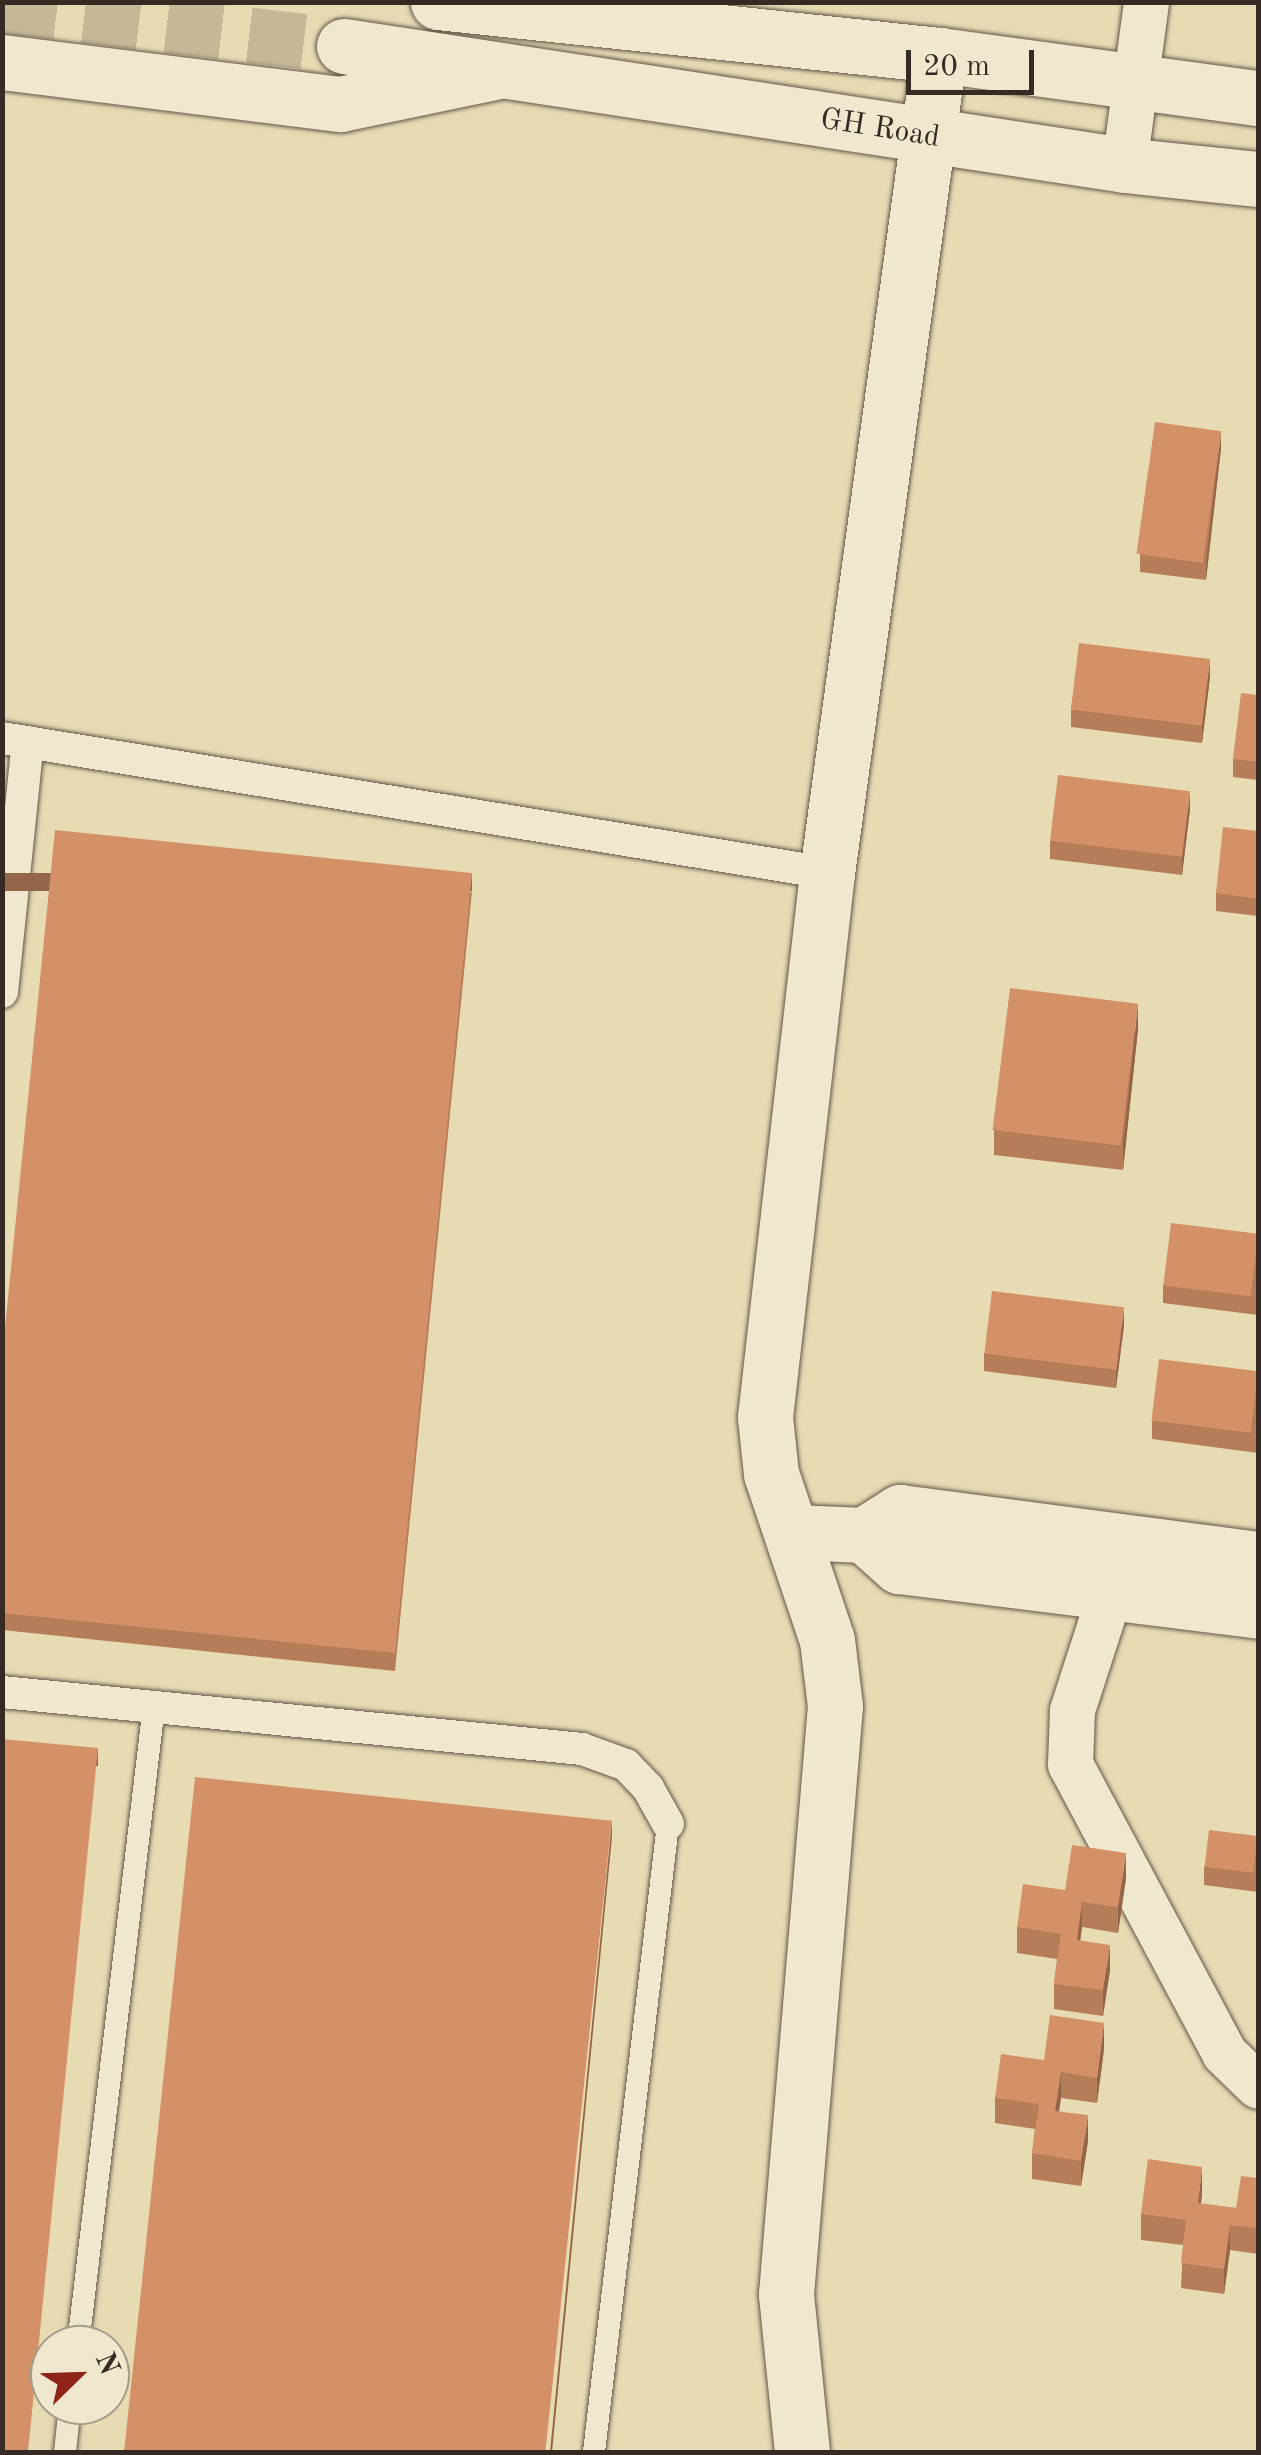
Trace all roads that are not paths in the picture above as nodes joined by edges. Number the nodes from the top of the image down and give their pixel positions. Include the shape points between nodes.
1 (438, 2) edge
2 (1146, 2) edge
3 (510, 7) edge
4 (344, 46) tunnel mouth
5 (939, 55) junction
6 (2, 62) edge
7 (502, 70) junction
8 (1134, 85) junction
9 (1258, 98) edge
10 (930, 137) junction
11 (1124, 165) junction
12 (1258, 179) edge
13 (15, 740) edge
14 (827, 873) junction
15 (2, 992) edge
16 (795, 1532) junction
17 (864, 1534) junction
18 (1258, 1558) edge
19 (1110, 1593) junction
20 (1258, 1612) edge
21 (2, 1692) edge
22 (154, 1706) junction
23 (668, 1824) joint
24 (1258, 2086) edge
25 (80, 2325) edge
26 (68, 2425) edge
27 (65, 2452) edge
28 (594, 2452) edge
29 (802, 2452) edge

1 - 3 street
2 - 8 street
3 - 5 street
4 - 7 street, GH Road
5 - 8 street
5 - 10 street
6 - 7 street via 340,104
7 - 10 street, GH Road
8 - 9 street
8 - 11 street
10 - 11 street, GH Road
10 - 14 street
11 - 12 street, GH Road
13 - 14 street
13 - 15 street
14 - 16 street via 765,1417 771,1474
16 - 17 street
16 - 29 street via 827,1640 835,1706 786,2294
17 - 18 street via 900,1512
17 - 19 street via 899,1566
19 - 20 street
19 - 24 street via 1072,1710 1070,1764 1092,1816 1224,2053
21 - 22 street
22 - 23 street via 582,1749 626,1765
22 - 25 lane
23 - 28 lane
26 - 27 lane

